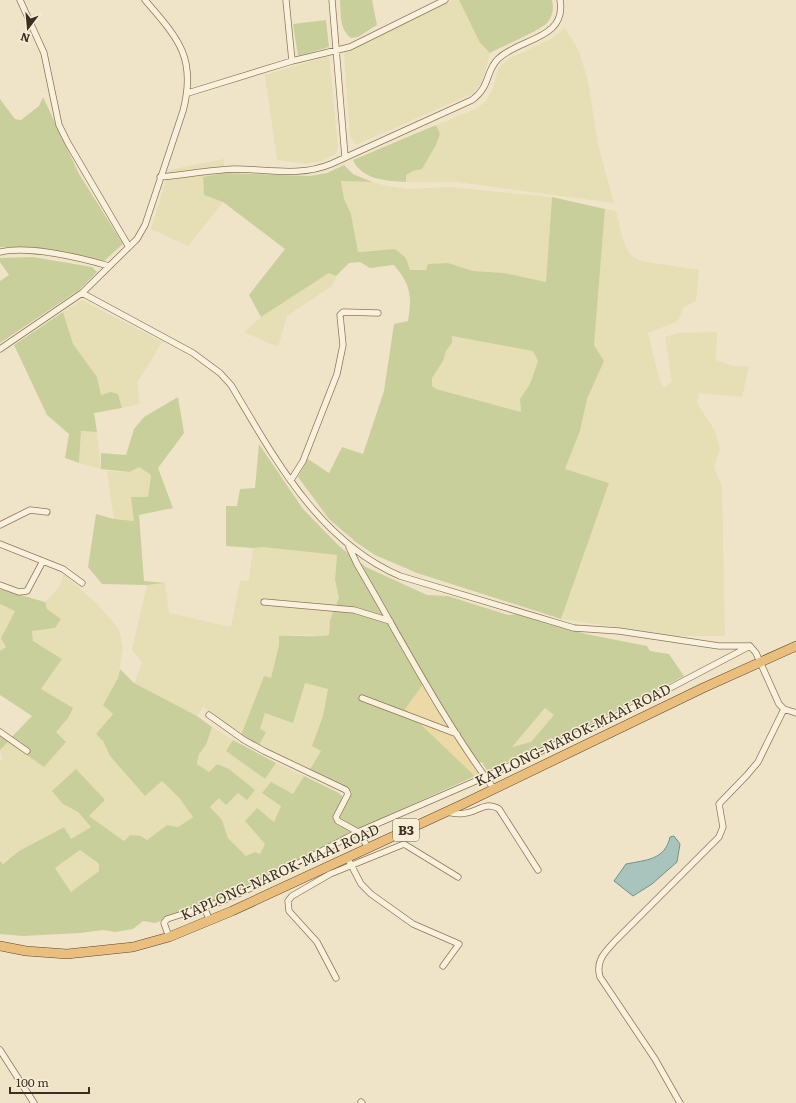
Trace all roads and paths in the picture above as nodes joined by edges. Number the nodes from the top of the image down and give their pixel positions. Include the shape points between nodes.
1 (20, 0) edge
2 (145, 0) edge
3 (286, 0) edge
4 (332, 0) edge
5 (445, 0) edge
6 (560, 0) edge
7 (335, 50) junction
8 (292, 61) junction
9 (188, 93) junction
10 (345, 157) junction
11 (160, 177) junction
12 (128, 247) junction
13 (0, 252) edge
14 (109, 266) junction
15 (82, 294) junction
16 (378, 313) dead end
17 (0, 349) edge
18 (291, 480) junction
19 (47, 512) dead end
20 (0, 525) edge
21 (0, 544) edge
22 (348, 545) junction
23 (43, 562) junction
24 (82, 583) dead end
25 (0, 585) edge
26 (264, 602) dead end
27 (390, 621) junction
28 (750, 646) junction
29 (796, 646) edge
30 (760, 661) junction
31 (362, 698) dead end
32 (784, 709) junction
33 (796, 713) edge
34 (209, 715) dead end
35 (611, 719) junction
36 (615, 731) junction
37 (0, 732) edge
38 (457, 734) junction
39 (27, 751) dead end
40 (485, 777) junction
41 (494, 788) junction
42 (446, 811) junction
43 (358, 832) junction
44 (368, 847) junction
45 (347, 857) junction
46 (352, 865) junction
47 (538, 870) dead end
48 (458, 877) dead end
49 (204, 907) junction
50 (210, 921) junction
51 (169, 937) junction
52 (0, 946) edge
53 (443, 966) dead end
54 (336, 978) dead end
55 (0, 1050) edge
56 (34, 1103) edge
57 (680, 1103) edge

1 - 12 street via 44,53 59,125
2 - 9 street via 182,48 187,67
3 - 8 street
4 - 7 street
5 - 7 street via 358,44
6 - 10 street via 561,15 556,25 498,59 484,89 472,100
7 - 8 street
7 - 10 street
8 - 9 street
9 - 11 street
10 - 11 street via 320,169 306,171 234,169
11 - 12 street via 144,225 137,239
12 - 14 street
13 - 14 street via 14,250 45,253
14 - 15 street
15 - 17 street
15 - 18 street via 193,353 220,373
16 - 18 street via 348,310 340,315 343,345 337,374 303,461
18 - 22 street via 314,511
19 - 20 street via 30,510
21 - 23 street
22 - 27 street
22 - 28 street via 374,563 400,576 574,628 619,630 720,646
23 - 24 street via 69,572
23 - 25 street via 27,591 19,592
26 - 27 street via 354,610
27 - 38 street
28 - 30 street
28 - 35 street
29 - 30 highway, KAPLONG-NAROK-MAAI ROAD / B3
30 - 32 street via 779,704
30 - 36 highway, KAPLONG-NAROK-MAAI ROAD / B3
31 - 38 street
32 - 33 street
32 - 57 street via 758,762 719,804 723,827 719,837 616,940 598,964 600,977
34 - 43 street via 264,751 346,790 348,794 336,817 338,821
35 - 36 street
35 - 40 street
36 - 41 highway, KAPLONG-NAROK-MAAI ROAD / B3
37 - 39 street
38 - 40 street
40 - 41 street
40 - 43 street
41 - 42 highway, KAPLONG-NAROK-MAAI ROAD / B3
42 - 44 highway, KAPLONG-NAROK-MAAI ROAD / B3
42 - 47 street via 467,813 493,806 499,810
43 - 44 street
43 - 49 street via 251,888
44 - 45 highway, KAPLONG-NAROK-MAAI ROAD / B3
45 - 46 street
45 - 50 highway, KAPLONG-NAROK-MAAI ROAD / B3
46 - 48 street via 404,844
46 - 53 street via 361,884 404,919 458,943 459,946
46 - 54 street via 303,889 288,901 289,911 317,942
49 - 50 street
49 - 51 street via 165,920
50 - 51 highway, KAPLONG-NAROK-MAAI ROAD / B3
51 - 52 highway, KAPLONG-NAROK-MAAI ROAD / B3 via 127,948 67,954
55 - 56 street

